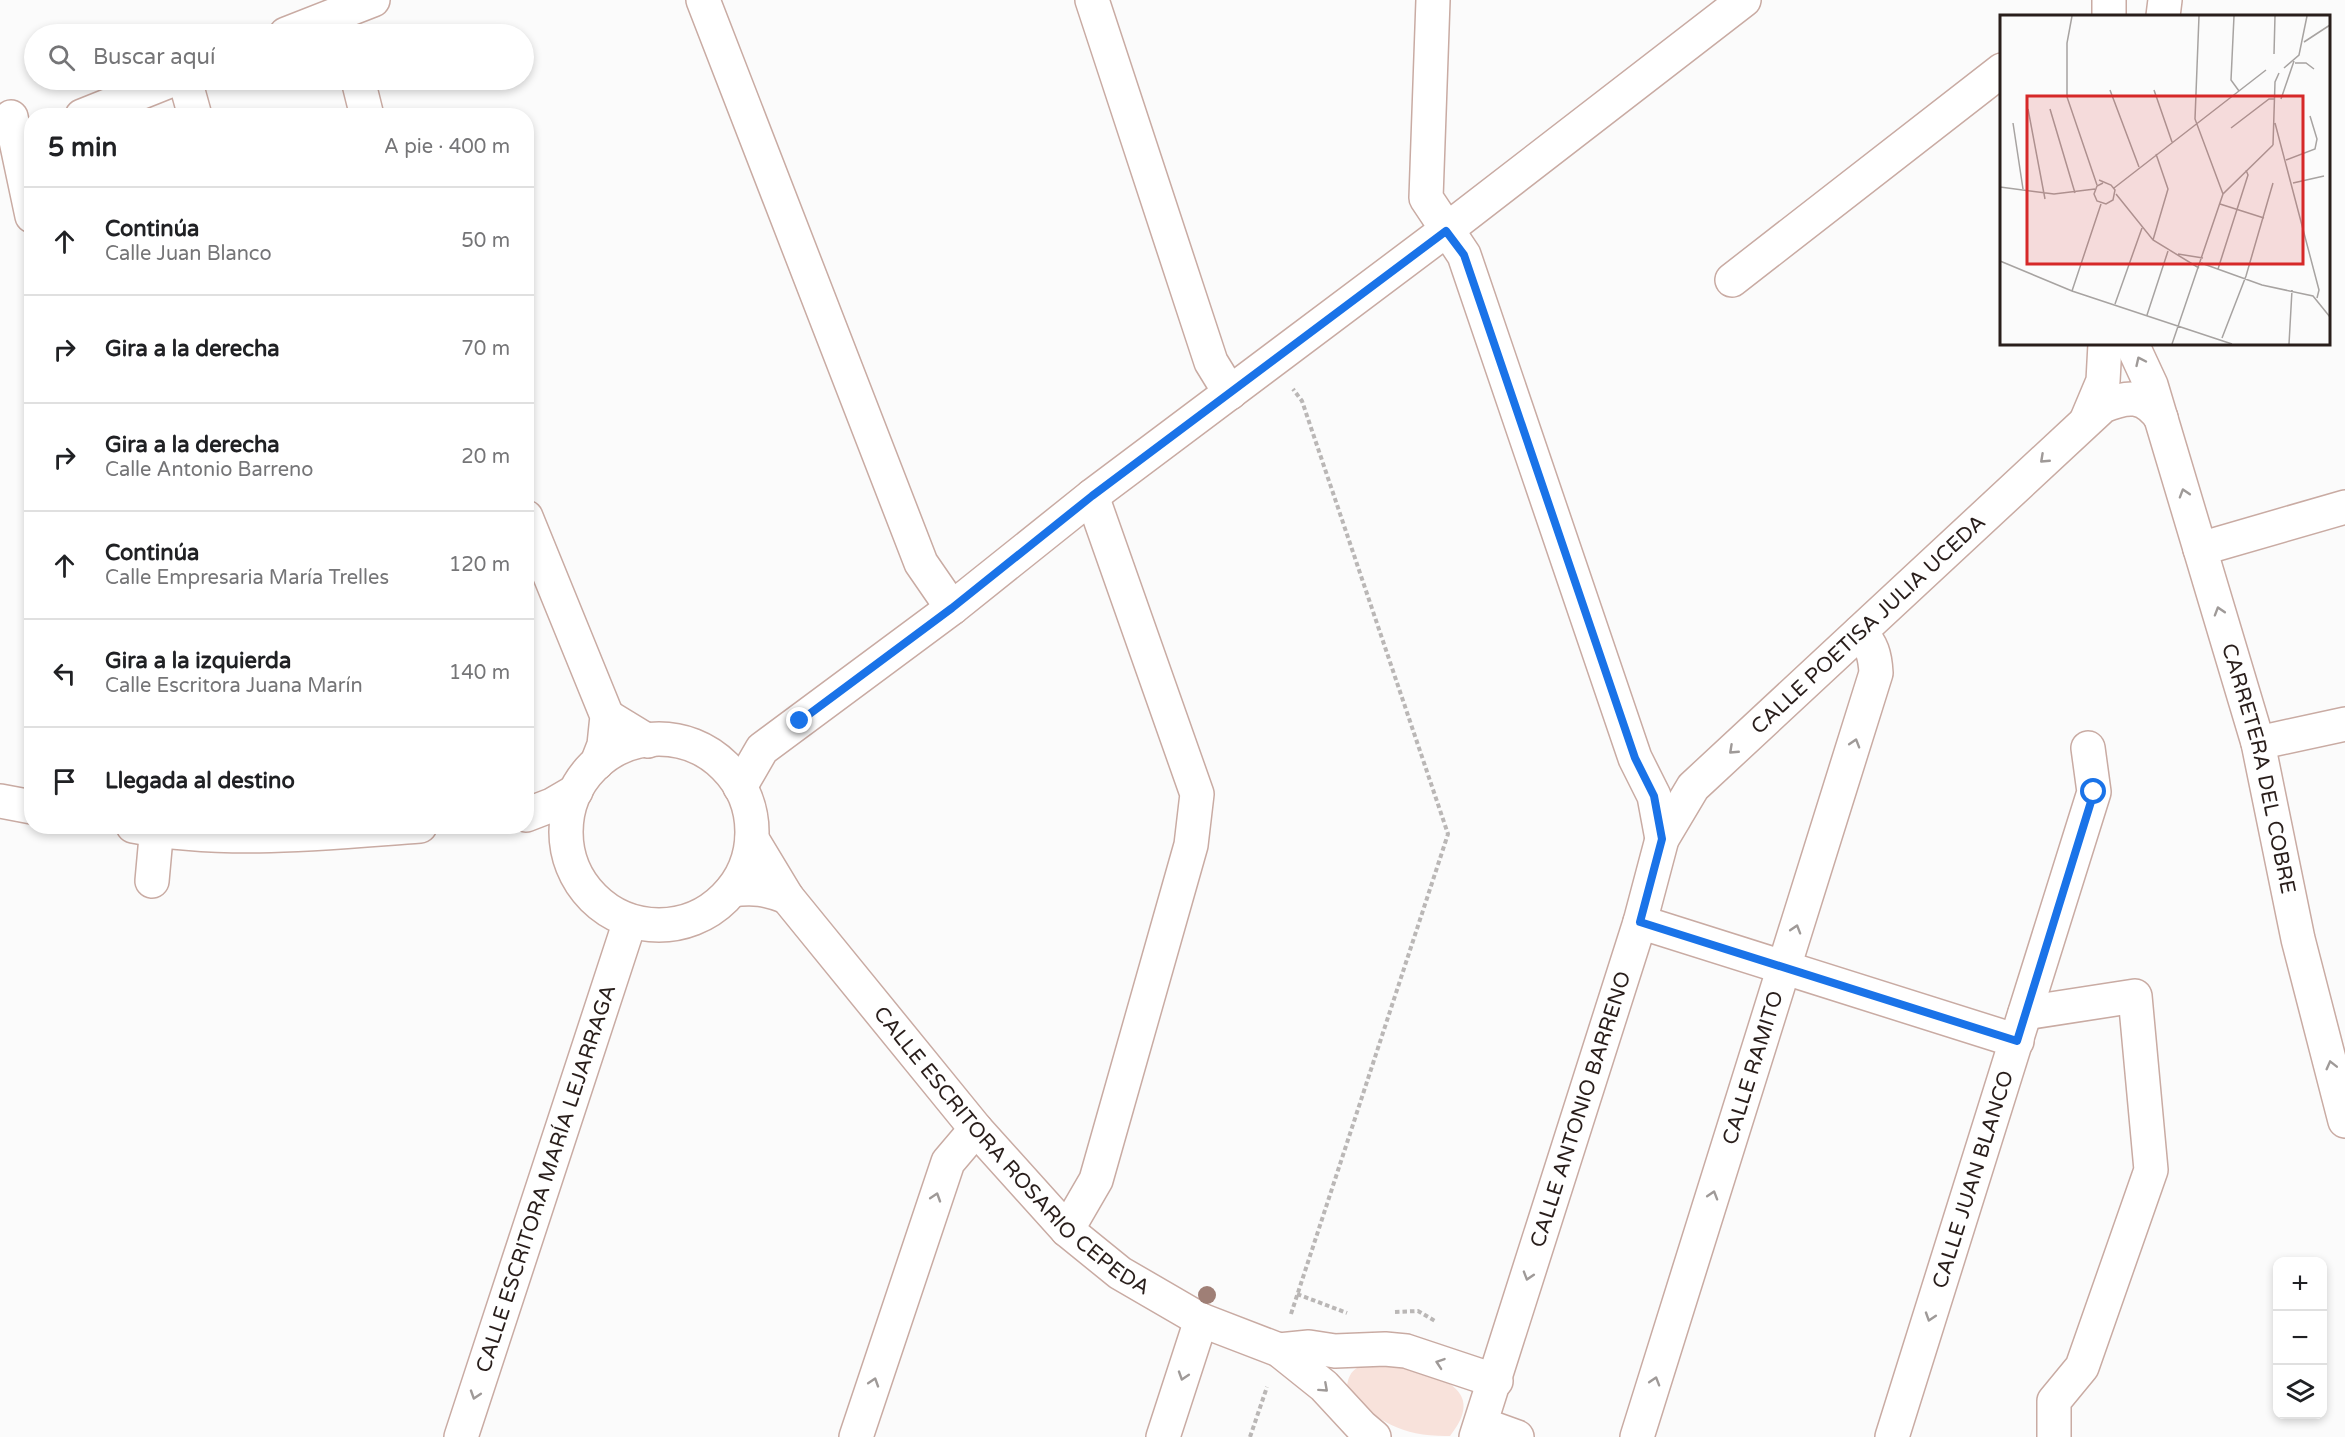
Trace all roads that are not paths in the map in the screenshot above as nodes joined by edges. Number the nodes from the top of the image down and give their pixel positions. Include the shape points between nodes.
1 (373, 0) edge
2 (703, 0) edge
3 (1092, 0) edge
4 (1433, 0) edge
5 (1744, 0) edge
6 (2165, 0) edge
7 (2163, 15) edge
8 (342, 16) edge
9 (317, 24) edge
10 (2000, 71) edge
11 (147, 90) edge
12 (188, 90) edge
13 (360, 90) edge
14 (102, 108) edge
15 (192, 108) edge
16 (365, 108) edge
17 (15, 135) edge
18 (24, 178) edge
19 (1446, 231) junction
20 (1732, 280) dead end
21 (2105, 345) edge
22 (2132, 345) edge
23 (1230, 393) junction
24 (2161, 418) junction
25 (2087, 419) junction
26 (1092, 496) junction
27 (2345, 507) edge
28 (534, 537) edge
29 (2200, 549) junction
30 (952, 608) junction
31 (1860, 632) junction
32 (607, 716) junction
33 (2345, 724) edge
34 (648, 741) junction
35 (2258, 742) junction
36 (2088, 747) dead end
37 (762, 749) junction
38 (715, 758) junction
39 (597, 763) junction
40 (740, 787) junction
41 (576, 791) junction
42 (0, 801) edge
43 (24, 806) edge
44 (534, 811) edge
45 (534, 824) edge
46 (149, 834) edge
47 (220, 834) edge
48 (281, 834) edge
49 (752, 839) junction
50 (1662, 839) junction
51 (566, 840) junction
52 (152, 881) dead end
53 (732, 890) junction
54 (787, 897) junction
55 (630, 921) junction
56 (1640, 922) junction
57 (1784, 968) junction
58 (2021, 1027) junction
59 (2345, 1121) edge
60 (976, 1129) junction
61 (1067, 1230) junction
62 (1201, 1320) junction
63 (1279, 1350) junction
64 (1496, 1381) junction
65 (1478, 1430) edge
66 (461, 1437) edge
67 (856, 1437) edge
68 (1163, 1437) edge
69 (1374, 1437) edge
70 (1517, 1437) edge
71 (1637, 1437) edge
72 (1892, 1437) edge
73 (2054, 1437) edge

1 - 8 street
2 - 30 street via 921,563
3 - 23 street via 1211,362
4 - 19 street via 1426,198
5 - 19 street
6 - 7 street
8 - 9 street
10 - 20 street
11 - 14 street
12 - 15 street
13 - 16 street
17 - 18 street
19 - 23 street
19 - 50 street via 1464,255 1635,758 1654,796
21 - 25 street via 2103,381
24 -> 22 street, CARRETERA DEL COBRE
23 - 26 street
24 - 25 street via 2145,402 2123,398 2103,406
29 -> 24 street, CARRETERA DEL COBRE
25 -> 31 street, CALLE POETISA JULIA UCEDA
26 - 30 street
26 - 61 street via 1197,794 1191,845 1096,1180
27 - 29 street
28 - 32 street
35 -> 29 street, CARRETERA DEL COBRE
30 - 37 street
31 -> 50 street, CALLE POETISA JULIA UCEDA via 1693,787
57 -> 31 street, CALLE RAMITO via 1876,673 1873,650
32 - 34 street
32 - 39 street via 604,745
33 - 35 street
34 - 38 street via 679,741
34 - 39 street via 620,748
59 -> 35 street, CARRETERA DEL COBRE via 2298,939
36 - 58 street, CALLE JUAN BLANCO via 2094,792
37 - 38 street
37 - 40 street
38 - 40 street
39 - 41 street
40 - 49 street via 748,804
41 - 44 street
41 - 51 street via 567,819
42 - 43 street
45 - 51 street via 549,828
46 - 52 street
47 - 48 street
49 - 53 street via 749,857
49 - 54 street, CALLE ESCRITORA ROSARIO CEPEDA
50 - 56 street, CALLE ANTONIO BARRENO
51 - 55 street via 580,881 594,898
53 - 54 street via 751,887
53 - 55 street via 711,909 686,921
54 - 60 street, CALLE ESCRITORA ROSARIO CEPEDA
55 -> 66 street, CALLE ESCRITORA MARÍA LEJARRAGA
56 - 57 street
56 -> 64 street, CALLE ANTONIO BARRENO
57 - 58 street
71 -> 57 street, CALLE RAMITO
58 -> 72 street, CALLE JUAN BLANCO
58 - 73 street via 2135,996 2151,1170 2082,1366 2054,1401
60 - 61 street, CALLE ESCRITORA ROSARIO CEPEDA
67 -> 60 street via 948,1162
61 - 62 street, CALLE ESCRITORA ROSARIO CEPEDA via 1120,1273
62 - 63 street, CALLE ESCRITORA ROSARIO CEPEDA
62 -> 68 street
64 -> 63 street via 1406,1351 1309,1347
63 -> 69 street via 1324,1386
64 - 65 street, CALLE ANTONIO BARRENO
65 - 70 street

